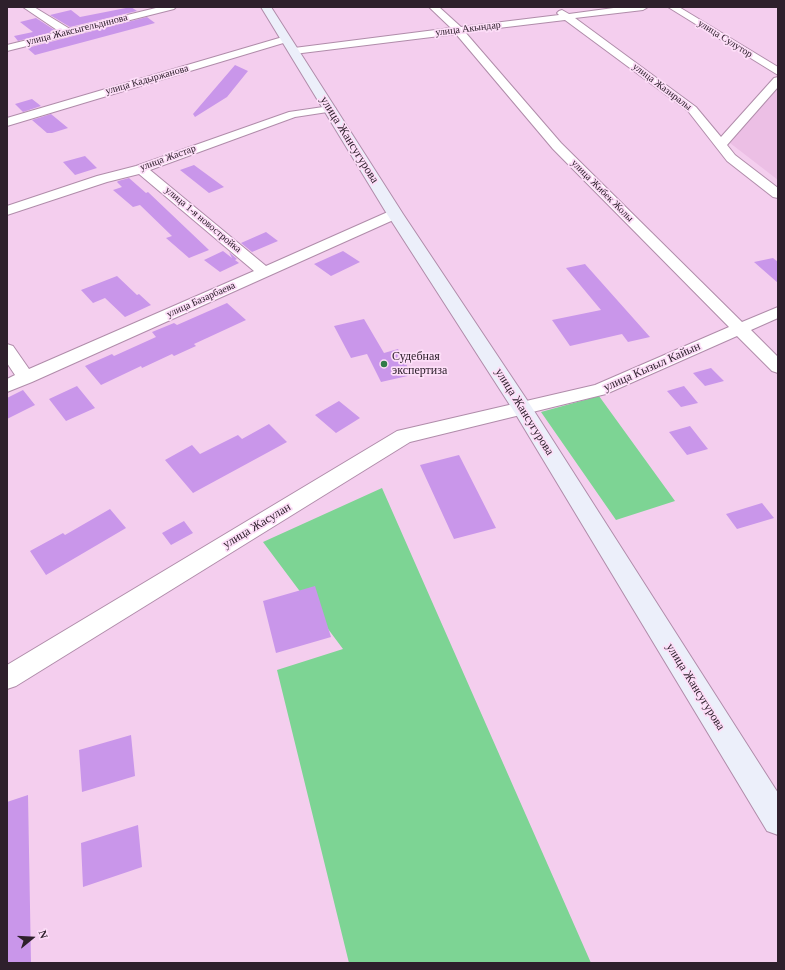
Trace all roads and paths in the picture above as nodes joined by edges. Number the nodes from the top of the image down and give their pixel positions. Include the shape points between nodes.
1 (28, 7) edge
2 (171, 7) edge
3 (266, 7) edge
4 (434, 7) edge
5 (554, 7) edge
6 (643, 7) edge
7 (673, 7) edge
8 (567, 17) junction
9 (458, 31) junction
10 (67, 32) junction
11 (290, 45) junction
12 (7, 48) edge
13 (778, 72) edge
14 (778, 80) edge
15 (330, 109) junction
16 (7, 122) edge
17 (721, 144) junction
18 (141, 169) junction
19 (778, 194) edge
20 (7, 211) edge
21 (395, 214) junction
22 (264, 272) junction
23 (778, 312) edge
24 (739, 328) junction
25 (7, 350) edge
26 (778, 367) edge
27 (26, 378) junction
28 (7, 386) edge
29 (522, 408) junction
30 (7, 678) edge
31 (778, 820) edge

1 - 10 street
2 - 10 street, улица Жаксыгельдинова
3 - 11 main road, улица Жансугурова
4 - 9 street, улица Жибек Жолы
5 - 8 street, улица Жазиралы
6 - 8 street, улица Акындар
7 - 13 street, улица Сулутор
8 - 9 street, улица Акындар
8 - 17 street, улица Жазиралы via 692,109
9 - 11 street, улица Акындар
9 - 24 street, улица Жибек Жолы via 557,146
10 - 12 street, улица Жаксыгельдинова
11 - 15 main road, улица Жансугурова
11 - 16 street, улица Кадыржанова
14 - 17 street
15 - 18 street, улица Жастар via 292,114
15 - 21 main road, улица Жансугурова
17 - 19 street, улица Жазиралы via 731,158
18 - 20 street, улица Жастар
18 - 22 street, улица 1-я новостройка
21 - 22 street, улица Базарбаева
21 - 29 main road, улица Жансугурова
22 - 27 street, улица Базарбаева
23 - 24 street, улица Кызыл Кайын
24 - 26 street, улица Жибек Жолы
24 - 29 street, улица Кызыл Кайын via 600,390
25 - 27 street
27 - 28 street, улица Базарбаева
29 - 30 street, улица Жасулан via 404,436
29 - 31 main road, улица Жансугурова

